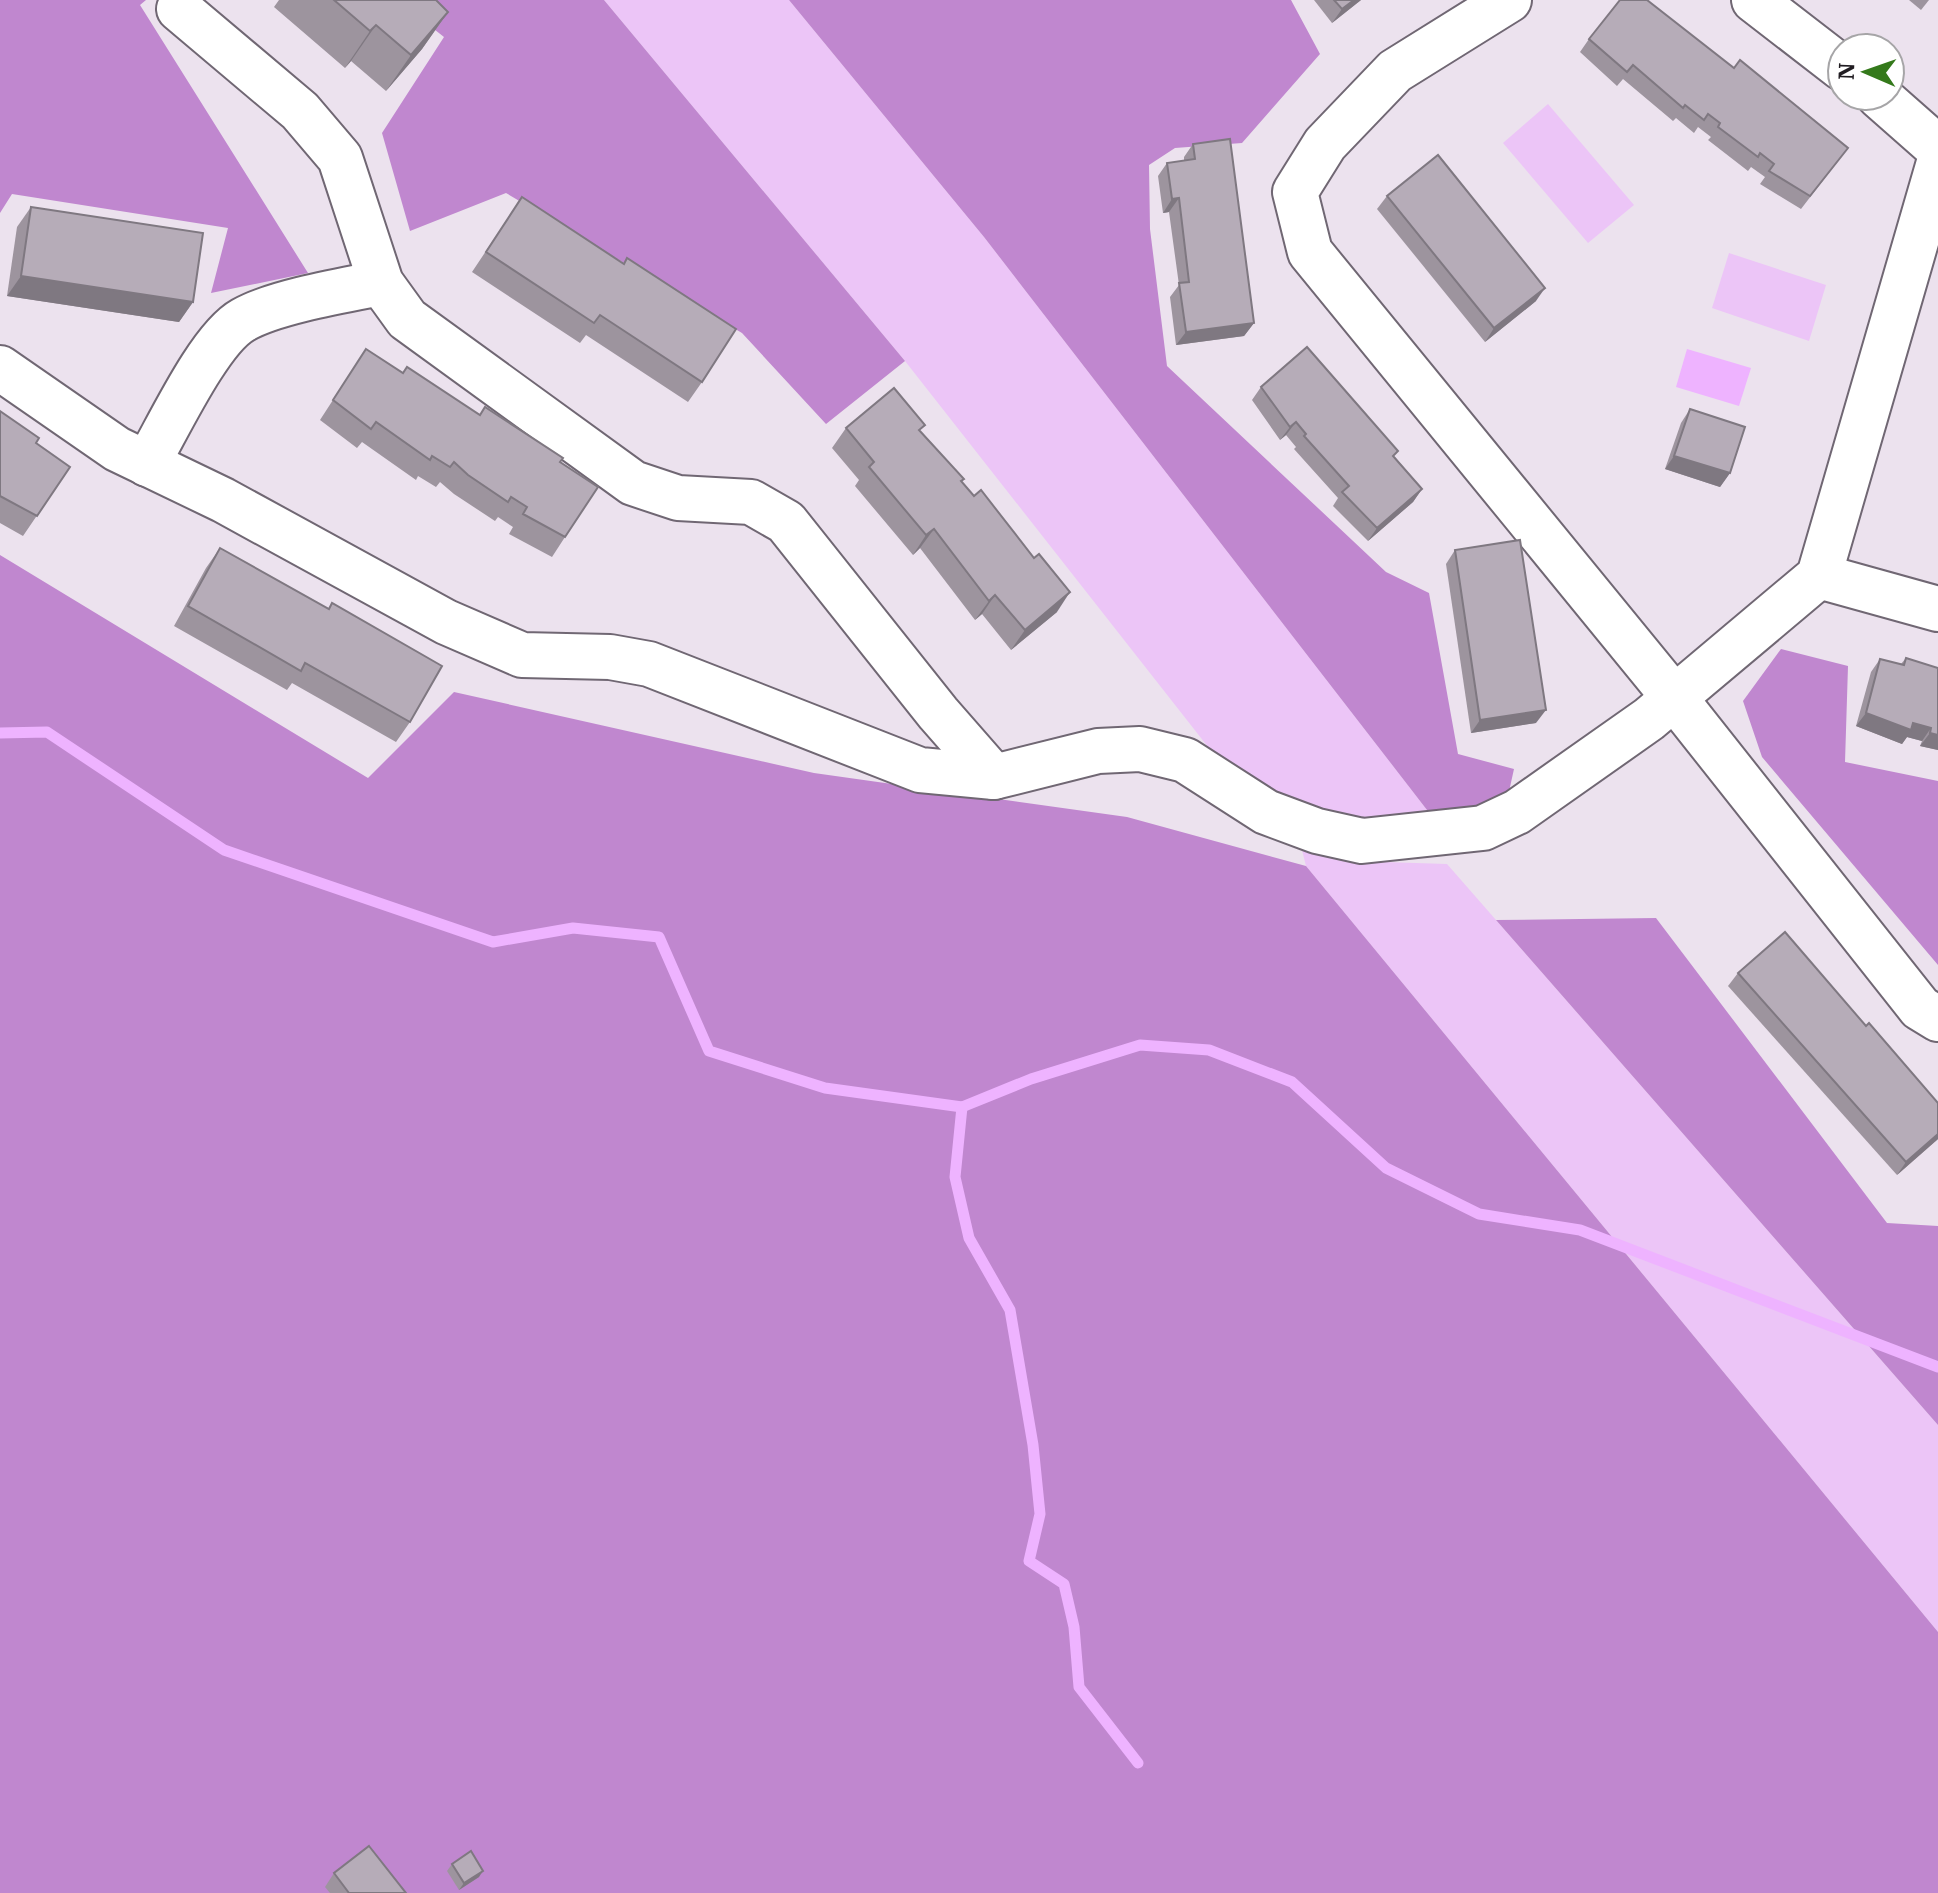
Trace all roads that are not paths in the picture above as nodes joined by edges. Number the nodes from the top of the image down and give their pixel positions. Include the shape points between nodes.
1 (1509, 0) edge
2 (1754, 0) edge
3 (179, 9) dead end
4 (1826, 56) edge
5 (1897, 112) edge
6 (1938, 148) edge
7 (1938, 166) edge
8 (381, 283) junction
9 (0, 368) edge
10 (147, 464) junction
11 (1819, 576) junction
12 (1938, 609) edge
13 (1673, 696) junction
14 (994, 777) junction
15 (1938, 1019) edge

1 - 13 street via 1395,71 1325,144 1295,192 1310,252
2 - 4 street
3 - 8 street via 300,111 340,158
5 - 6 street
7 - 11 street
8 - 10 street via 320,295 243,320 219,343
8 - 14 street via 407,319 633,483 678,498 751,502 786,522
9 - 10 street
10 - 14 street via 446,622 522,655 610,657 649,664 920,770
11 - 12 street
11 - 13 street
13 - 14 street via 1649,719 1517,812 1483,828 1420,838 1362,841 1317,831 1266,812 1185,760 1140,749 1098,751
13 - 15 street via 1920,1008

